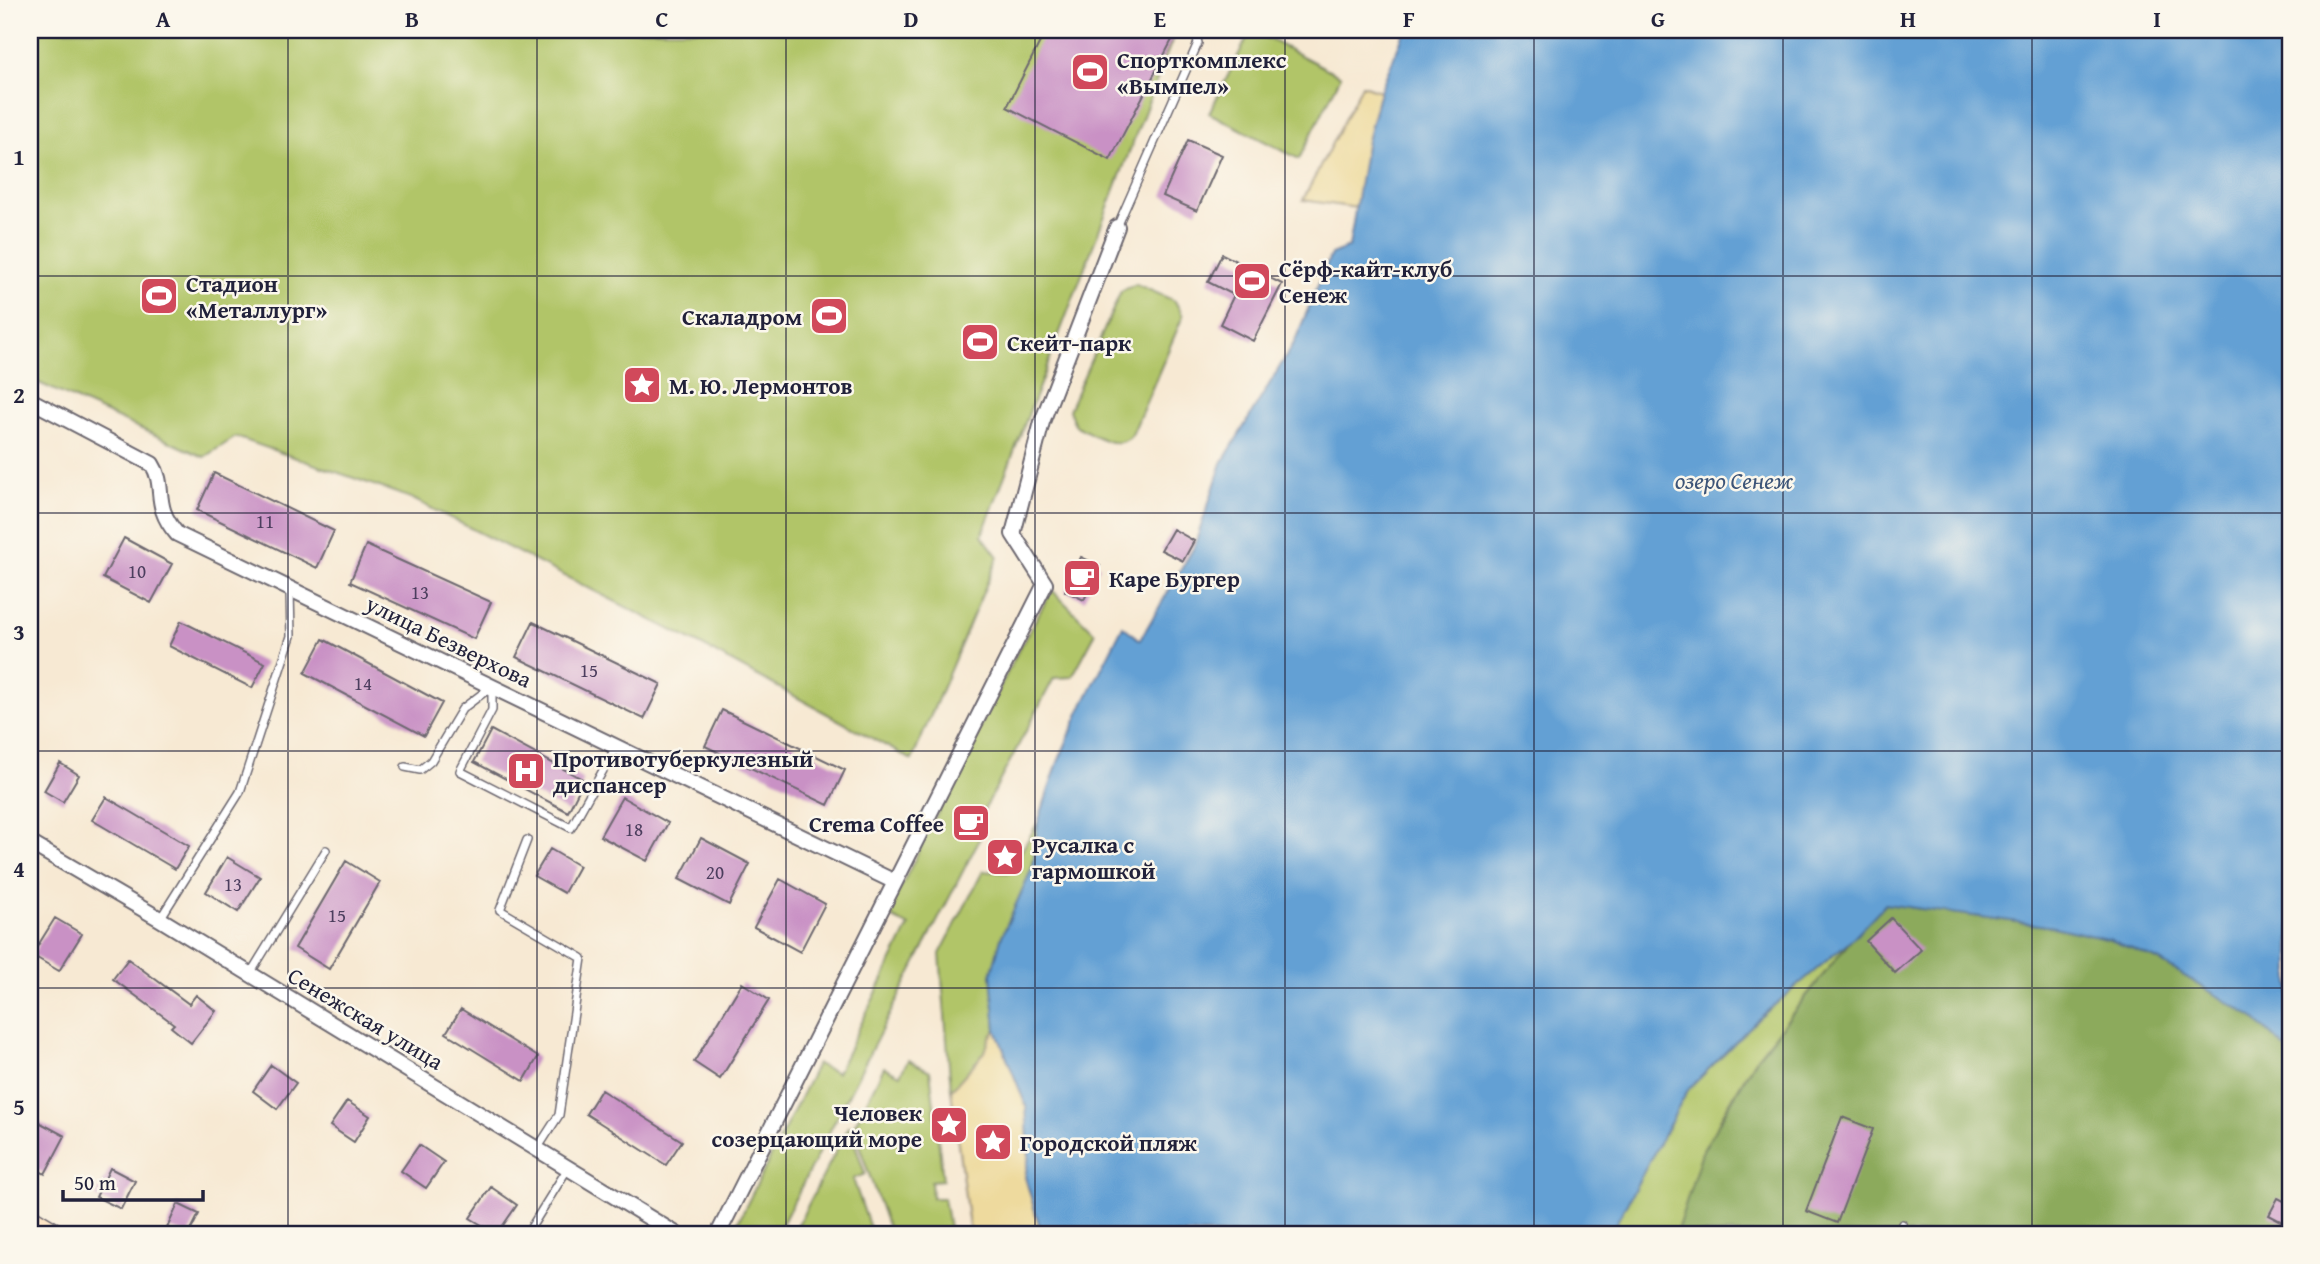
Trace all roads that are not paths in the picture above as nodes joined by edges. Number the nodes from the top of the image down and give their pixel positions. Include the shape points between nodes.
1 (1195, 30) edge
2 (1117, 227) joint
3 (30, 400) edge
4 (290, 589) junction
5 (492, 687) junction
6 (616, 746) junction
7 (405, 767) dead end
8 (527, 840) dead end
9 (30, 843) edge
10 (326, 850) dead end
11 (895, 882) junction
12 (160, 919) junction
13 (250, 974) junction
14 (537, 1149) junction
15 (568, 1168) junction
16 (30, 1220) edge
17 (1902, 1224) dead end
18 (55, 1234) edge
19 (527, 1234) edge
20 (676, 1234) edge
21 (718, 1234) edge
22 (1898, 1234) edge

1 - 2 lane via 1198,43
2 - 11 street via 1042,422 1013,534 1045,584
3 - 4 street, улица Безверхова via 152,464 158,473 158,502 177,534
4 - 5 street, улица Безверхова
4 - 12 lane via 291,636 240,792
5 - 6 street, улица Безверхова
5 - 6 lane via 492,710 460,771 571,828
5 - 7 lane via 462,709 431,761 420,770
6 - 11 street, улица Безверхова
8 - 14 lane via 500,910 582,958 559,1115
9 - 12 street, Сенежская улица
10 - 13 lane
11 - 21 street
12 - 13 street, Сенежская улица
13 - 14 street, Сенежская улица
14 - 15 street, Сенежская улица
15 - 19 lane
15 - 20 street, Сенежская улица
16 - 18 street
17 - 22 lane

